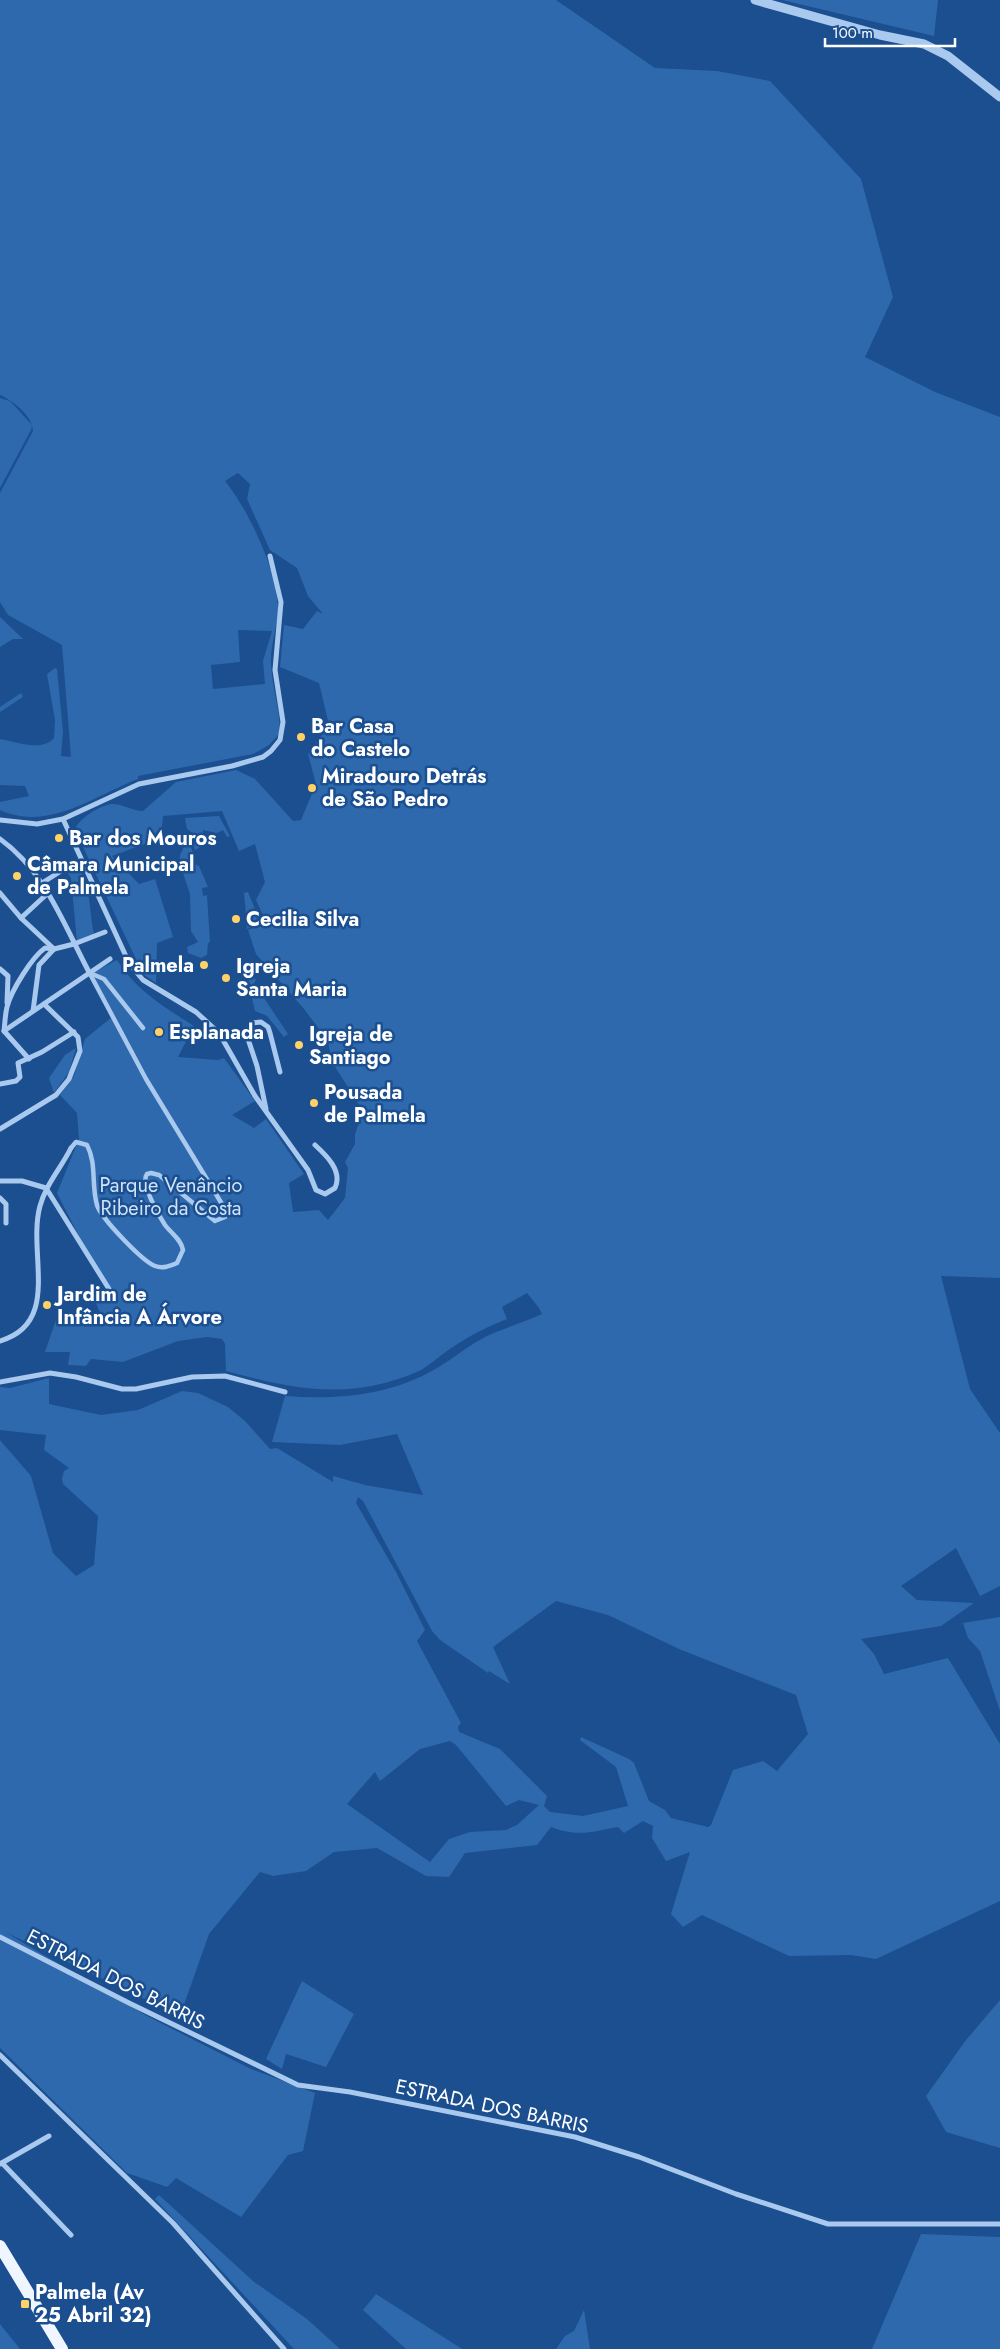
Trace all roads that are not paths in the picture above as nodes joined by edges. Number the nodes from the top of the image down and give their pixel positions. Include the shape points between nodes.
1 (755, 0) edge
2 (1000, 96) edge
3 (270, 556) dead end
4 (63, 819) junction
5 (0, 820) edge
6 (0, 839) edge
7 (69, 866) dead end
8 (42, 883) junction
9 (0, 893) edge
10 (48, 893) junction
11 (21, 918) junction
12 (105, 932) dead end
13 (74, 944) junction
14 (54, 949) junction
15 (110, 959) dead end
16 (0, 969) edge
17 (89, 972) junction
18 (44, 1004) junction
19 (7, 1006) junction
20 (32, 1011) junction
21 (143, 1028) dead end
22 (4, 1031) junction
23 (74, 1032) junction
24 (28, 1059) junction
25 (280, 1072) dead end
26 (0, 1084) edge
27 (268, 1114) junction
28 (0, 1129) edge
29 (315, 1145) dead end
30 (71, 1148) joint
31 (0, 1181) edge
32 (46, 1188) junction
33 (0, 1198) edge
34 (6, 1223) dead end
35 (114, 1297) dead end
36 (0, 1341) edge
37 (0, 1382) edge
38 (285, 1392) dead end
39 (0, 1937) edge
40 (0, 2055) edge
41 (49, 2136) dead end
42 (1, 2163) edge
43 (1000, 2224) edge
44 (72, 2235) dead end
45 (0, 2246) edge
46 (62, 2349) edge
47 (284, 2349) edge

1 - 2 street via 924,44 948,56
3 - 4 street via 281,602 275,670 283,714 282,737 267,755 257,759 140,784
4 - 5 street via 37,824
4 - 27 street via 135,972 152,987 209,1022
6 - 8 street via 17,852
7 - 8 street
8 - 10 street
9 - 11 street
10 - 11 street
10 - 13 street
11 - 14 street
12 - 13 street
13 - 14 street
13 - 17 street
14 - 19 street via 41,951 23,974
14 - 20 street via 39,965
15 - 17 street
16 - 19 street via 8,976
17 - 18 street
17 - 21 street via 104,979
17 - 30 street via 146,1079 225,1209 225,1217 215,1221 159,1175 147,1174 144,1182 149,1193 183,1250 177,1263 166,1267 154,1265 102,1216 87,1145 76,1142
18 - 20 street
18 - 23 street
19 - 22 street
20 - 22 street
22 - 24 street
23 - 24 street
23 - 28 street via 80,1051 63,1088
24 - 26 street via 18,1063 20,1077 16,1081
25 - 27 street via 268,1027 261,1022 252,1023 247,1036
27 - 29 street via 308,1170 316,1190 325,1194 335,1188 337,1175 329,1159
30 - 32 street
31 - 32 street via 22,1181
32 - 35 street
32 - 36 street via 36,1226 36,1310 22,1332
33 - 34 street via 6,1204
37 - 38 street via 50,1373 129,1389 219,1375
39 - 43 street, ESTRADA DOS BARRIS via 298,2086 350,2092 575,2136 828,2224
40 - 47 street via 173,2223
41 - 42 street
42 - 44 street
45 - 46 main road

